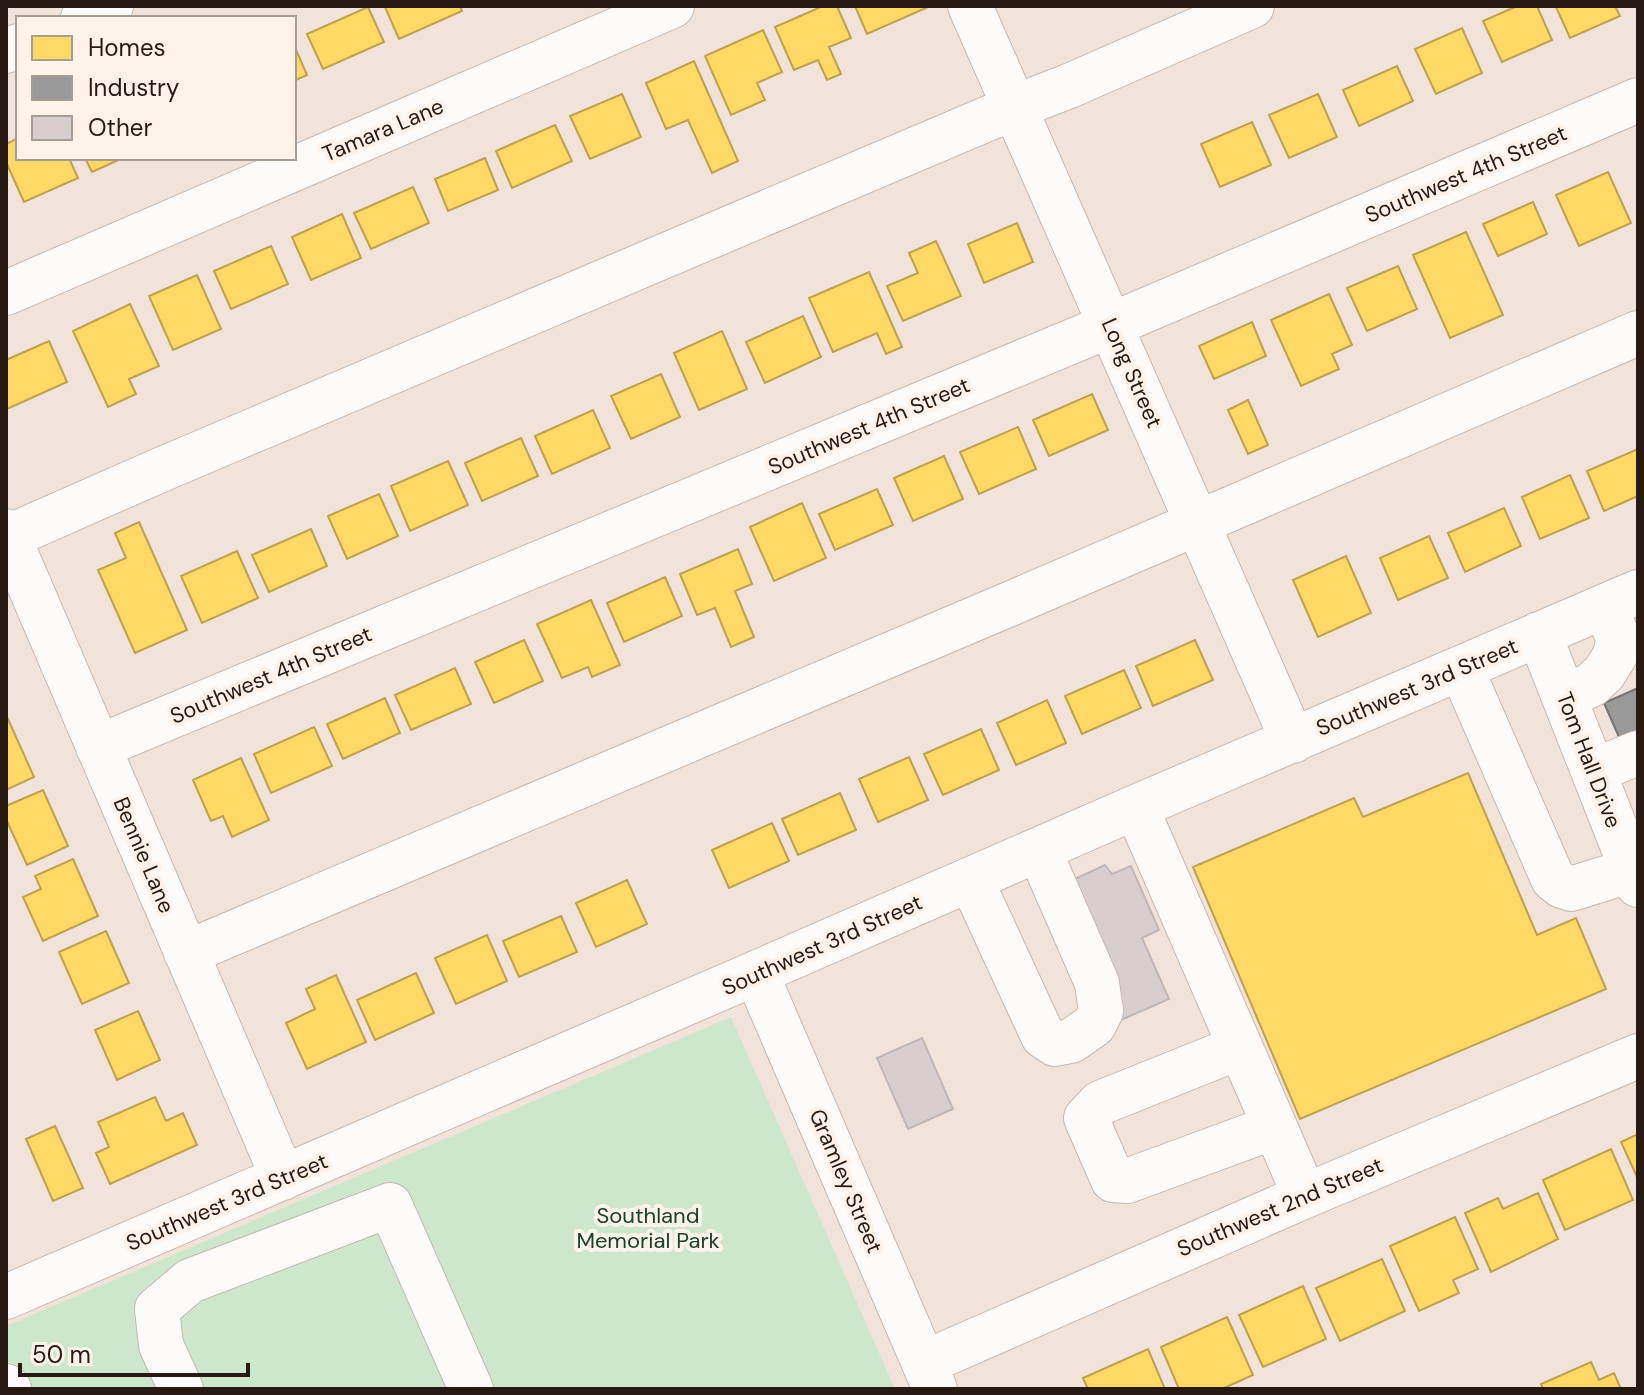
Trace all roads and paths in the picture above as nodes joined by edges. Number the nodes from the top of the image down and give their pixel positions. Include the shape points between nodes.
1 (111, 6) edge
2 (672, 6) edge
3 (970, 6) edge
4 (1252, 6) edge
5 (88, 16) edge
6 (1638, 100) edge
7 (1015, 107) junction
8 (6, 293) edge
9 (1111, 325) junction
10 (1638, 333) edge
11 (1197, 522) junction
12 (7, 534) edge
13 (1622, 599) edge
14 (1539, 634) junction
15 (1627, 649) edge
16 (1461, 668) junction
17 (1564, 697) junction
18 (1293, 741) junction
19 (98, 747) junction
20 (1638, 753) edge
21 (1593, 771) junction
22 (1136, 807) junction
23 (1039, 850) junction
24 (1635, 877) edge
25 (971, 880) junction
26 (186, 953) junction
27 (756, 973) junction
28 (1240, 1047) junction
29 (1638, 1056) edge
30 (1274, 1127) junction
31 (283, 1178) junction
32 (242, 1196) junction
33 (1305, 1196) junction
34 (266, 1250) junction
35 (6, 1297) edge
36 (930, 1376) edge
37 (181, 1389) edge
38 (471, 1389) edge

1 - 5 street
2 - 8 street, Tamara Lane
3 - 7 street, Long Street
4 - 7 street
6 - 9 street, Southwest 4th Street
7 - 9 street, Long Street
7 - 12 street
9 - 11 street, Long Street
9 - 19 street, Southwest 4th Street
10 - 11 street
11 - 18 street, Long Street
11 - 26 street
12 - 19 street, Bennie Lane
13 - 14 street, Southwest 3rd Street
13 - 15 street via 1618,638
14 - 16 street, Southwest 3rd Street
14 - 17 street, Tom Hall Drive
15 - 17 street via 1591,685
16 - 18 street, Southwest 3rd Street
16 - 24 street via 1553,879 1571,889
17 - 21 street, Tom Hall Drive
18 - 22 street, Southwest 3rd Street
19 - 26 street, Bennie Lane
20 - 21 street
21 - 24 street, Tom Hall Drive
22 - 23 street, Southwest 3rd Street
22 - 28 street
23 - 25 street, Southwest 3rd Street
23 - 25 street via 1097,983 1101,1011 1094,1025 1071,1041 1055,1044 1043,1036
25 - 27 street, Southwest 3rd Street
26 - 31 street, Bennie Lane
27 - 31 street, Southwest 3rd Street
27 - 36 street, Gramley Street
28 - 30 street
28 - 30 street via 1100,1103 1086,1118 1113,1180 1127,1181
29 - 33 street, Southwest 2nd Street
30 - 33 street
31 - 32 street, Southwest 3rd Street
32 - 34 street
32 - 35 street, Southwest 3rd Street
33 - 36 street, Southwest 2nd Street
34 - 37 street via 190,1281 157,1309 161,1345
34 - 38 street via 390,1205

